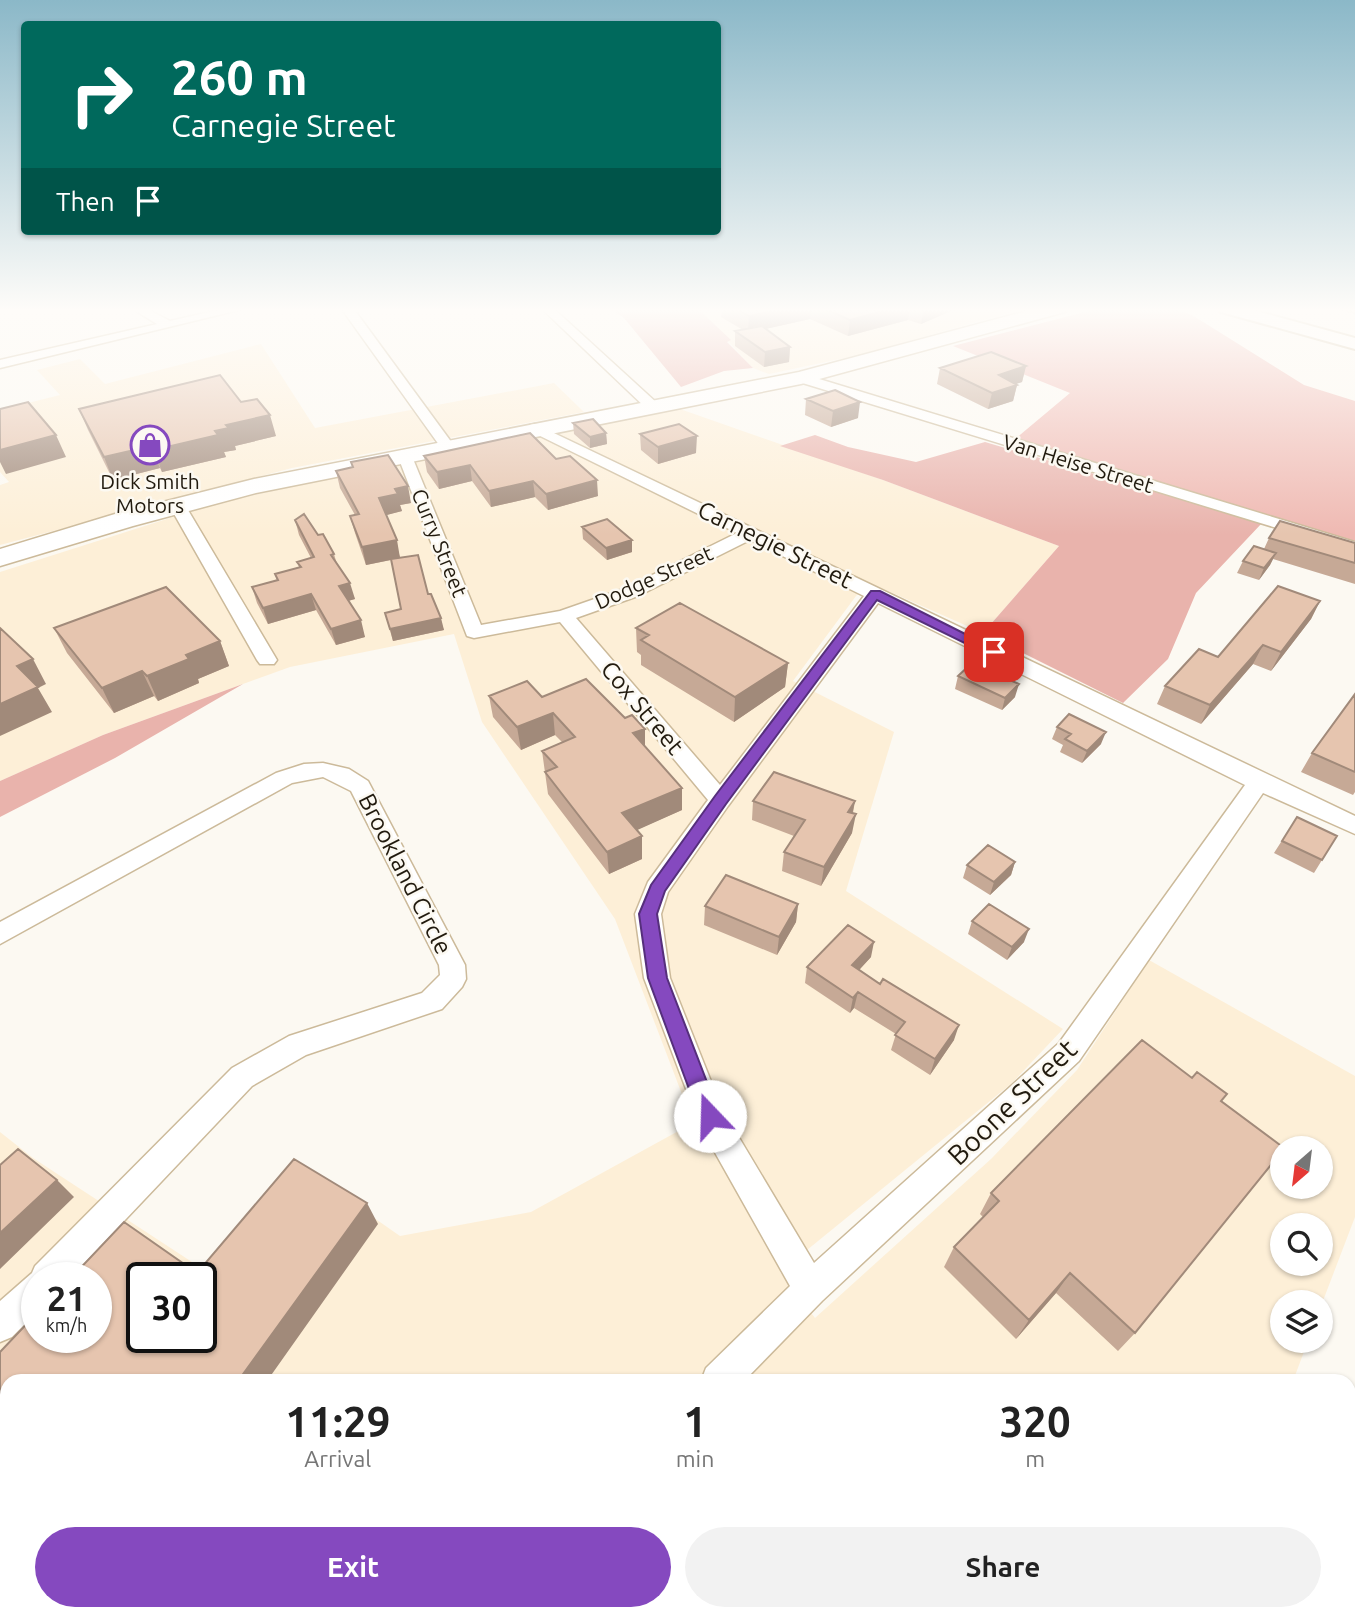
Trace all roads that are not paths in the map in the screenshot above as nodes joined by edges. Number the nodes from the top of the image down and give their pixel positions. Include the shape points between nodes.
1 (402, 384) edge
2 (628, 384) edge
3 (771, 384) edge
4 (819, 384) edge
5 (652, 406) junction
6 (535, 428) junction
7 (447, 446) junction
8 (404, 454) junction
9 (177, 505) junction
10 (749, 534) junction
11 (1355, 547) edge
12 (0, 558) edge
13 (875, 594) junction
14 (564, 616) junction
15 (474, 632) joint
16 (267, 660) dead end
17 (1259, 782) junction
18 (720, 800) junction
19 (1355, 826) edge
20 (0, 934) edge
21 (63, 1262) edge
22 (810, 1289) junction
23 (21, 1304) edge
24 (0, 1325) edge
25 (726, 1374) edge

1 - 7 street
2 - 5 street
3 - 5 main road
4 - 11 street, Van Heise Street
5 - 6 main road
6 - 7 main road
6 - 10 street, Carnegie Street
7 - 8 main road
8 - 9 main road
8 - 15 street, Curry Street
9 - 12 main road
9 - 16 street
10 - 13 street, Carnegie Street
10 - 14 street, Dodge Street via 632,592
13 - 17 street, Carnegie Street
13 - 18 street
14 - 15 street, Dodge Street
14 - 18 street, Cox Street
17 - 19 street, Carnegie Street
17 - 22 street, Boone Street via 1069,1052
18 - 22 street via 657,889 648,914 657,978 710,1116
20 - 21 street, Brookland Circle via 284,778 325,768 360,786 452,965 453,979 432,1001 299,1045 242,1077
22 - 25 street, Boone Street
23 - 24 street

